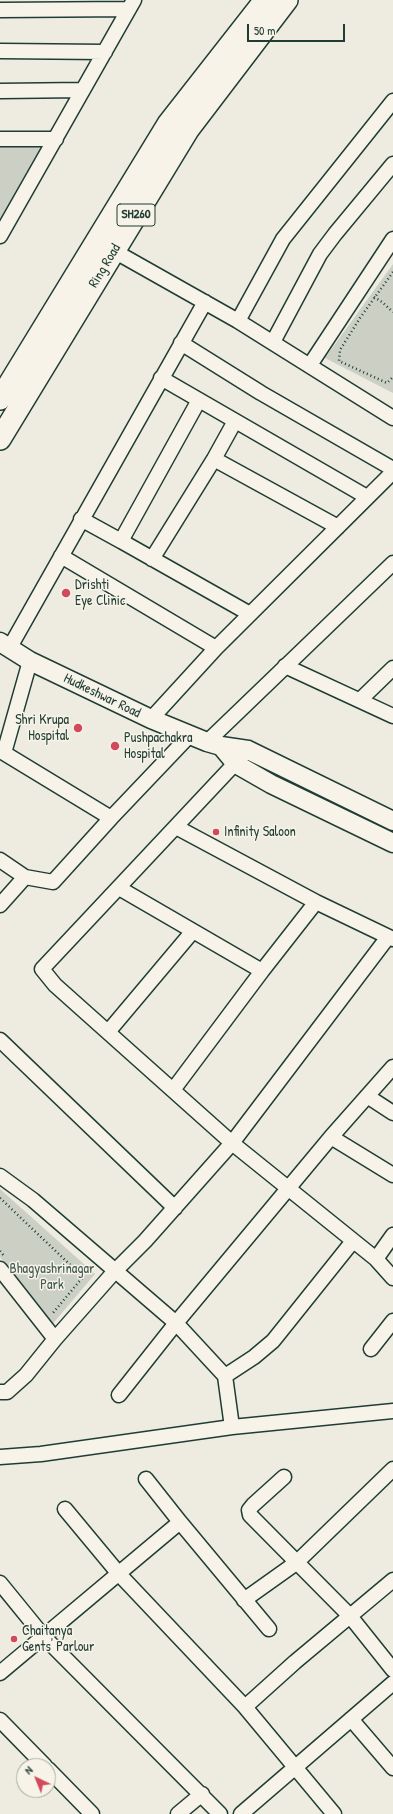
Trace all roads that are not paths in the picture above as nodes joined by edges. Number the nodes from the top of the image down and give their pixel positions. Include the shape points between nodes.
1 (265, 0) edge
2 (287, 0) edge
3 (132, 5) edge
4 (0, 10) edge
5 (0, 51) edge
6 (105, 52) junction
7 (83, 90) junction
8 (0, 91) edge
9 (393, 101) edge
10 (0, 139) edge
11 (56, 139) junction
12 (393, 164) edge
13 (0, 236) edge
14 (393, 239) edge
15 (114, 251) junction
16 (205, 302) junction
17 (238, 321) junction
18 (273, 342) junction
19 (181, 344) junction
20 (310, 365) junction
21 (161, 378) junction
22 (0, 399) edge
23 (199, 400) junction
24 (392, 416) edge
25 (235, 421) junction
26 (0, 439) edge
27 (214, 459) junction
28 (393, 470) edge
29 (367, 498) junction
30 (81, 519) junction
31 (338, 527) junction
32 (121, 541) junction
33 (61, 556) junction
34 (152, 559) junction
35 (393, 563) edge
36 (250, 614) junction
37 (5, 645) edge
38 (216, 648) junction
39 (30, 661) junction
40 (285, 666) junction
41 (393, 668) edge
42 (360, 700) junction
43 (393, 716) edge
44 (151, 719) junction
45 (190, 735) junction
46 (214, 744) junction
47 (248, 750) junction
48 (2, 757) edge
49 (236, 764) junction
50 (111, 818) junction
51 (393, 820) edge
52 (176, 827) junction
53 (393, 843) edge
54 (0, 860) edge
55 (25, 877) junction
56 (119, 888) junction
57 (316, 902) junction
58 (0, 905) edge
59 (193, 931) junction
60 (390, 938) edge
61 (262, 971) junction
62 (108, 1032) junction
63 (0, 1040) edge
64 (393, 1066) edge
65 (173, 1090) junction
66 (367, 1096) junction
67 (393, 1113) edge
68 (331, 1137) junction
69 (232, 1143) junction
70 (393, 1175) edge
71 (0, 1176) edge
72 (288, 1189) junction
73 (175, 1208) junction
74 (393, 1235) edge
75 (353, 1241) junction
76 (376, 1259) junction
77 (4, 1266) edge
78 (115, 1271) junction
79 (393, 1278) edge
80 (393, 1321) edge
81 (176, 1323) junction
82 (55, 1338) junction
83 (370, 1348) dead end
84 (225, 1376) junction
85 (0, 1392) edge
86 (119, 1395) dead end
87 (393, 1411) edge
88 (232, 1427) junction
89 (0, 1457) edge
90 (393, 1469) edge
91 (284, 1477) dead end
92 (146, 1479) dead end
93 (65, 1509) dead end
94 (180, 1522) junction
95 (296, 1563) junction
96 (119, 1574) junction
97 (393, 1580) edge
98 (0, 1583) edge
99 (244, 1600) junction
100 (350, 1616) junction
101 (269, 1629) dead end
102 (44, 1636) junction
103 (393, 1670) edge
104 (0, 1673) edge
105 (393, 1683) edge
106 (245, 1707) junction
107 (351, 1719) junction
108 (0, 1720) edge
109 (37, 1758) edge
110 (296, 1767) junction
111 (393, 1768) edge
112 (56, 1777) edge
113 (202, 1794) junction
114 (92, 1814) edge
115 (178, 1814) edge
116 (220, 1814) edge
117 (241, 1814) edge
118 (334, 1814) edge

1 - 22 highway, Ring Road / SH260 via 168,124
2 - 15 highway, Ring Road / SH260 via 188,130
3 - 4 street
3 - 6 street
5 - 6 street
6 - 7 street
7 - 8 street
7 - 11 street
9 - 17 street via 283,239
10 - 11 street
11 - 13 street
12 - 18 street via 320,254
14 - 20 street
15 - 16 street
15 - 26 highway, Ring Road / SH260
16 - 17 street
16 - 19 street
17 - 18 street
18 - 20 street
19 - 21 street
19 - 28 street
20 - 24 street
21 - 23 street
21 - 30 street
23 - 25 street
23 - 32 street
25 - 27 street
25 - 29 street
27 - 31 street
27 - 34 street
28 - 29 street
29 - 31 street
30 - 32 street
30 - 33 street
31 - 36 street
32 - 34 street
33 - 37 street
33 - 38 street
34 - 36 street
35 - 40 street
36 - 38 street
37 - 39 main road, Hudkeshwar Road
38 - 44 street
39 - 44 main road, Hudkeshwar Road
39 - 48 street
40 - 42 street
40 - 46 street
41 - 42 street
42 - 43 street
44 - 45 main road, Hudkeshwar Road
45 - 46 main road, Hudkeshwar Road
45 - 50 street
46 - 47 main road
46 - 49 main road
47 - 49 street
47 - 51 main road
48 - 50 street
49 - 52 street
49 - 53 main road via 291,794
50 - 55 street via 53,882
52 - 56 street
52 - 57 street
54 - 55 street
55 - 58 street
56 - 59 street
56 - 62 street via 42,969 55,985
57 - 60 street
57 - 61 street
59 - 61 street
59 - 62 street
60 - 69 street
61 - 65 street
62 - 65 street
63 - 73 street
64 - 66 street
65 - 69 street
66 - 67 street
66 - 68 street
68 - 70 street
68 - 72 street
69 - 72 street
69 - 73 street
71 - 78 street via 33,1200
72 - 75 street
72 - 81 street
73 - 78 street
74 - 76 street
75 - 76 street
75 - 84 street via 273,1341
76 - 79 street
77 - 82 street
78 - 81 street
78 - 82 street
80 - 83 street
81 - 84 street
81 - 86 street
82 - 85 street via 26,1375 7,1392
84 - 88 street
87 - 88 street
88 - 89 street via 41,1454
90 - 95 street
91 - 95 street via 249,1510 250,1515
92 - 94 street
93 - 96 street
94 - 96 street
94 - 99 street
95 - 99 street
95 - 100 street
96 - 102 street
96 - 106 street
97 - 100 street
98 - 102 street
99 - 101 street
100 - 103 street
100 - 106 street
102 - 104 street
102 - 113 street
105 - 107 street
106 - 110 street
107 - 110 street
107 - 111 street
108 - 109 street
110 - 117 street
110 - 118 street
112 - 114 street
113 - 115 street
113 - 116 street

